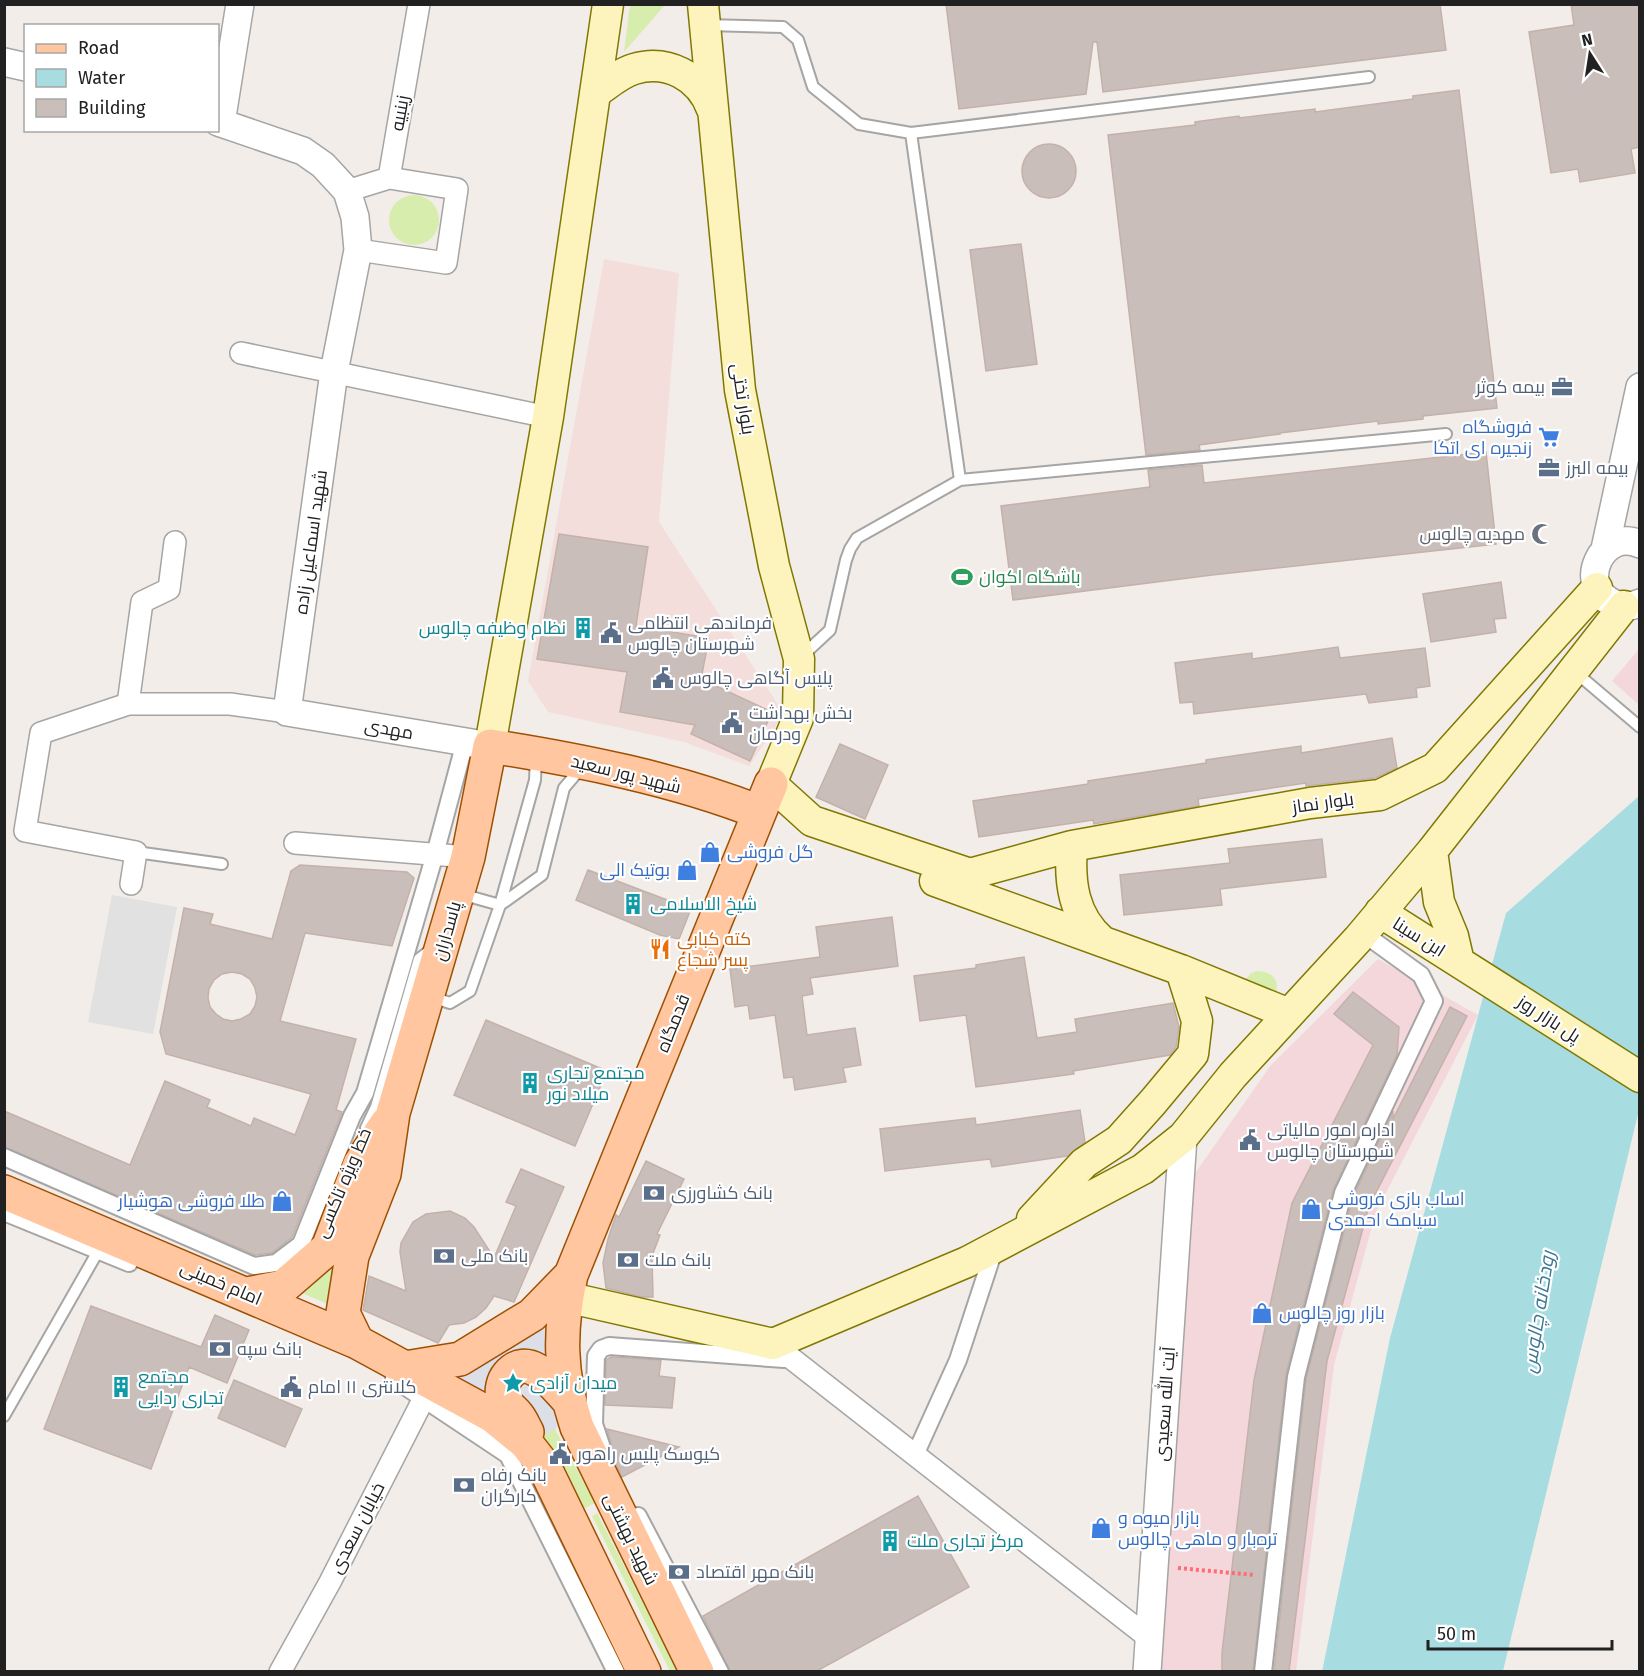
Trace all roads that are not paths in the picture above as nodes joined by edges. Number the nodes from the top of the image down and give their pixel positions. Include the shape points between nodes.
1 (240, 4) edge
2 (418, 4) edge
3 (608, 4) edge
4 (704, 15) edge
5 (4, 62) edge
6 (24, 67) edge
7 (1369, 77) dead end
8 (595, 93) junction
9 (714, 114) junction
10 (219, 123) edge
11 (911, 133) junction
12 (389, 178) junction
13 (347, 191) junction
14 (358, 250) junction
15 (241, 353) dead end
16 (334, 372) junction
17 (1640, 387) edge
18 (548, 417) junction
19 (1446, 434) dead end
20 (960, 480) junction
21 (1619, 484) junction
22 (175, 542) dead end
23 (1637, 543) edge
24 (1605, 549) junction
25 (1597, 588) junction
26 (1632, 605) edge
27 (799, 659) junction
28 (1574, 671) junction
29 (128, 704) junction
30 (287, 712) junction
31 (1640, 727) edge
32 (478, 744) junction
33 (536, 753) junction
34 (586, 762) junction
35 (765, 798) junction
36 (295, 843) dead end
37 (1072, 846) junction
38 (1432, 851) junction
39 (136, 852) junction
40 (435, 854) junction
41 (468, 857) junction
42 (222, 864) dead end
43 (131, 884) dead end
44 (458, 893) junction
45 (500, 904) junction
46 (1372, 923) junction
47 (444, 939) junction
48 (1102, 941) junction
49 (1458, 962) junction
50 (1182, 970) junction
51 (430, 990) junction
52 (1289, 1014) junction
53 (1640, 1077) edge
54 (393, 1113) junction
55 (362, 1136) dead end
56 (1183, 1137) junction
57 (352, 1155) dead end
58 (4, 1157) edge
59 (4, 1192) edge
60 (4, 1212) edge
61 (1005, 1242) junction
62 (103, 1243) junction
63 (258, 1286) junction
64 (569, 1286) junction
65 (357, 1342) junction
66 (783, 1351) junction
67 (405, 1368) junction
68 (429, 1391) junction
69 (568, 1400) junction
70 (4, 1416) edge
71 (915, 1455) junction
72 (543, 1466) junction
73 (1149, 1638) junction
74 (280, 1671) edge
75 (616, 1671) edge
76 (644, 1671) edge
77 (697, 1671) edge
78 (720, 1671) edge
79 (1147, 1671) edge
80 (1263, 1671) edge

1 - 10 street
2 - 12 street, زینبیه
3 - 8 main road
4 - 9 main road, بلوار تختی
4 - 11 lane via 783,27 798,40 813,87 859,124
5 - 6 street
7 - 11 lane
8 - 9 main road via 632,69 653,65 692,79 706,94
8 - 18 main road
9 - 27 main road, بلوار تختی via 740,390 774,566
10 - 13 street via 303,151 323,165
11 - 20 lane
12 - 13 street
12 - 14 street via 457,189 446,263
13 - 14 street, شهید اسماعیل زاده via 355,217
14 - 16 street, شهید اسماعیل زاده
15 - 16 street
16 - 18 street
16 - 30 street, شهید اسماعیل زاده
17 - 21 street
18 - 32 main road
19 - 20 lane
20 - 27 lane via 857,538 846,560 830,630
21 - 23 street via 1626,520
21 - 24 street
22 - 29 street via 169,589 142,602
23 - 24 street via 1624,541
24 - 25 street via 1594,567
25 - 26 street via 1608,601
25 - 37 main road, بلوار نماز via 1435,768 1380,795 1310,803
26 - 28 main road
27 - 35 main road, بلوار تختی via 798,718
28 - 31 lane
28 - 38 main road
29 - 30 street via 230,704
29 - 39 street via 41,733 25,831
30 - 32 street, مهدی
32 - 33 main road, شهید پور سعید
32 - 40 street
32 - 41 main road, پاسداران
33 - 34 main road, شهید پور سعید
33 - 45 lane via 535,780
34 - 35 main road, شهید پور سعید via 726,799
34 - 45 lane via 564,788 542,875
35 - 37 main road, بلوار نماز via 812,821 970,874
35 - 48 main road via 908,871
35 - 64 main road, قدمگاه
36 - 40 street
37 - 48 main road via 1074,897 1084,922
38 - 46 main road
38 - 49 main road via 1439,902 1453,936
39 - 42 lane
39 - 43 street
40 - 41 street
40 - 58 street via 365,1094 352,1116 301,1244 276,1263 254,1266
41 - 44 main road, پاسداران
44 - 45 lane
44 - 47 main road, پاسداران
45 - 51 lane via 470,991 450,1003 435,998
46 - 49 main road, ابن سینا
46 - 52 main road
46 - 80 street via 1421,975 1434,1001 1342,1193 1296,1377
47 - 51 main road, پاسداران
47 - 55 lane, خط ویژه تاکسی via 419,959 376,1107
48 - 50 main road
49 - 53 main road, پل بازار روز
50 - 52 main road
50 - 61 main road via 1197,1021 1193,1054 1119,1140 1084,1163
51 - 54 main road, پاسداران
52 - 56 main road
54 - 63 main road via 360,1164 328,1248 283,1287
54 - 65 main road via 384,1174 350,1268 343,1313
56 - 61 main road via 1143,1169
56 - 73 street, آیت الله سعیدی
57 - 63 lane, خط ویژه تاکسی via 322,1240 278,1277
59 - 62 main road, امام خمینی
60 - 62 street
61 - 66 main road
61 - 71 street
62 - 63 main road, امام خمینی
62 - 68 street via 338,1350 394,1380
62 - 70 lane
63 - 65 main road, امام خمینی
64 - 66 main road
64 - 67 main road via 532,1315 460,1359
64 - 69 main road, شهید بهشتی via 561,1329
65 - 67 main road, امام خمینی
66 - 71 street
66 - 78 street via 609,1346 596,1356 594,1424 599,1442
67 - 68 main road, امام خمینی
68 - 72 main road via 493,1416 526,1443
68 - 74 street, خیابان سعدی
68 - 75 street via 508,1455
69 - 72 main road via 535,1368 519,1368 503,1383 503,1398 524,1426
69 - 77 main road, شهید بهشتی via 590,1456
71 - 73 street
72 - 76 main road
73 - 79 street, آیت الله سعیدی

